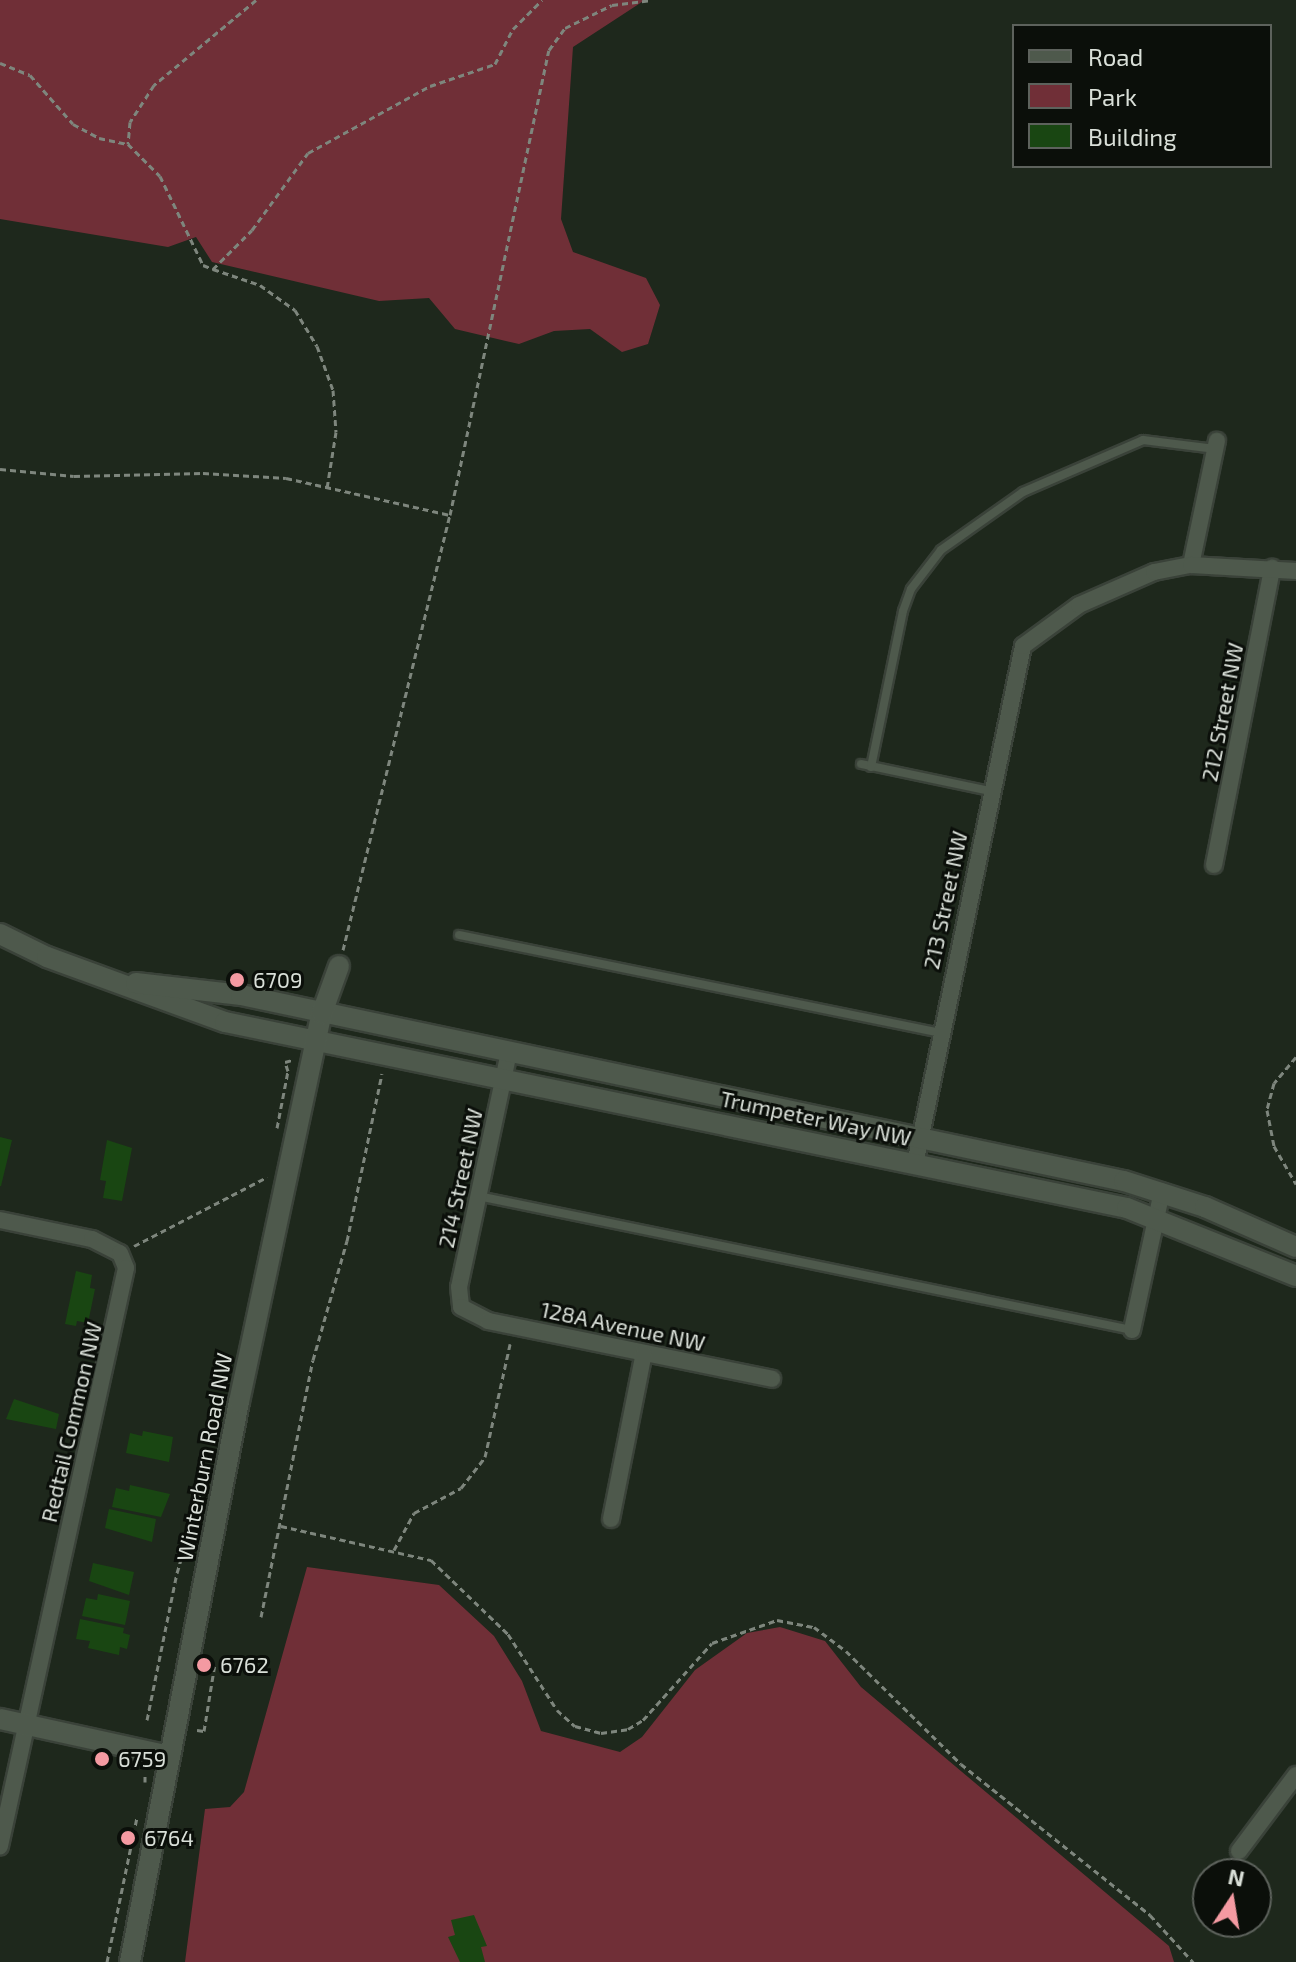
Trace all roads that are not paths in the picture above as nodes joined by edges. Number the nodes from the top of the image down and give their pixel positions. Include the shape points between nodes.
1 (1216, 445) joint
2 (1191, 565) junction
3 (1272, 568) junction
4 (1296, 571) edge
5 (861, 764) dead end
6 (871, 767) junction
7 (990, 791) junction
8 (1214, 865) dead end
9 (0, 934) edge
10 (459, 935) dead end
11 (339, 966) road end
12 (108, 980) junction
13 (322, 1013) junction
14 (940, 1033) junction
15 (316, 1040) junction
16 (509, 1052) junction
17 (504, 1077) junction
18 (920, 1137) junction
19 (915, 1164) junction
20 (1162, 1191) junction
21 (478, 1196) junction
22 (1155, 1217) junction
23 (0, 1220) edge
24 (1296, 1247) edge
25 (1296, 1276) edge
26 (466, 1312) joint
27 (1132, 1330) joint
28 (644, 1353) junction
29 (772, 1379) dead end
30 (611, 1519) dead end
31 (0, 1719) edge
32 (25, 1724) junction
33 (170, 1756) junction
34 (1296, 1775) edge
35 (0, 1846) edge
36 (1239, 1851) dead end
37 (130, 1962) edge

1 - 2 street
1 - 6 lane via 1143,440 1023,492 941,550 911,589 903,611
2 - 3 street
2 - 7 street, 213 Street NW via 1114,587 1023,646
3 - 4 street
3 - 8 street, 212 Street NW
5 - 6 lane
6 - 7 lane
7 - 14 street, 213 Street NW
9 - 12 street, Trumpeter Way NW
10 - 14 lane
11 - 13 street, Winterburn Road NW
12 - 13 street, Trumpeter Way NW via 205,988
12 - 15 street, Trumpeter Way NW via 201,1015
13 - 15 street, Winterburn Road NW
13 - 16 street, Trumpeter Way NW
14 - 18 street, 213 Street NW
15 - 17 street, Trumpeter Way NW
15 - 33 street, Winterburn Road NW
16 - 17 street, 214 Street NW
16 - 18 street, Trumpeter Way NW
17 - 19 street, Trumpeter Way NW
17 - 21 street, 214 Street NW
18 - 19 street, 213 Street NW
18 - 20 street, Trumpeter Way NW
19 - 22 street, Trumpeter Way NW
20 - 22 street
20 - 24 street, Trumpeter Way NW
21 - 26 street, 214 Street NW via 458,1296
21 - 27 lane
22 - 25 street, Trumpeter Way NW
22 - 27 street
23 - 32 street, Redtail Common NW via 92,1239 120,1253 125,1284
26 - 28 street, 128A Avenue NW
28 - 29 street, 128A Avenue NW
28 - 30 street
31 - 32 street
32 - 33 street
32 - 35 street, Redtail Common NW
33 - 37 street, Winterburn Road NW
34 - 36 street

